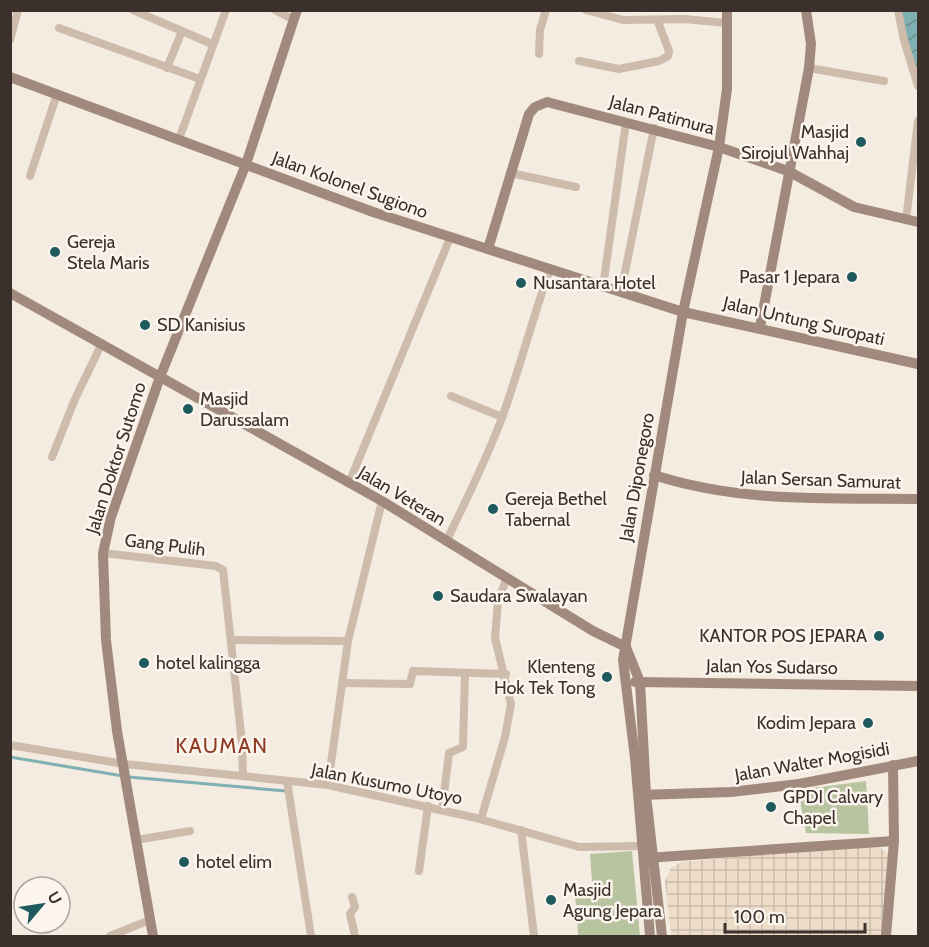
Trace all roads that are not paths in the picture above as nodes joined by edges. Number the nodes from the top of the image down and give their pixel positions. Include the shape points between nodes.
1 (18, 10) edge
2 (133, 10) edge
3 (226, 10) edge
4 (275, 10) edge
5 (546, 10) edge
6 (586, 10) edge
7 (727, 10) edge
8 (806, 10) edge
9 (898, 10) edge
10 (296, 15) edge
11 (658, 22) junction
12 (727, 23) junction
13 (59, 28) dead end
14 (182, 31) junction
15 (10, 40) edge
16 (212, 44) junction
17 (539, 54) dead end
18 (579, 61) dead end
19 (166, 68) junction
20 (809, 68) junction
21 (10, 77) edge
22 (200, 79) junction
23 (885, 81) dead end
24 (918, 86) edge
25 (57, 94) junction
26 (918, 121) edge
27 (626, 122) junction
28 (654, 128) junction
29 (179, 139) junction
30 (719, 147) junction
31 (246, 164) junction
32 (788, 171) junction
33 (511, 173) junction
34 (30, 176) dead end
35 (576, 187) dead end
36 (906, 220) junction
37 (918, 222) edge
38 (450, 238) junction
39 (488, 249) junction
40 (550, 269) junction
41 (603, 287) junction
42 (621, 292) junction
43 (10, 293) edge
44 (683, 312) junction
45 (760, 327) junction
46 (102, 344) junction
47 (918, 364) edge
48 (160, 377) junction
49 (451, 396) dead end
50 (502, 417) junction
51 (52, 457) dead end
52 (654, 475) junction
53 (349, 483) junction
54 (918, 499) edge
55 (382, 501) junction
56 (446, 542) junction
57 (103, 553) junction
58 (507, 578) junction
59 (232, 640) junction
60 (348, 641) junction
61 (626, 647) junction
62 (465, 674) junction
63 (506, 674) junction
64 (640, 682) junction
65 (342, 683) junction
66 (625, 683) junction
67 (918, 686) edge
68 (10, 745) edge
69 (918, 761) edge
70 (893, 765) junction
71 (124, 768) junction
72 (243, 776) junction
73 (287, 781) junction
74 (328, 784) junction
75 (642, 795) junction
76 (428, 806) junction
77 (442, 810) junction
78 (481, 819) junction
79 (521, 830) junction
80 (190, 831) dead end
81 (136, 840) junction
82 (894, 841) junction
83 (641, 846) junction
84 (648, 858) junction
85 (419, 871) dead end
86 (352, 897) dead end
87 (150, 920) junction
88 (110, 936) edge
89 (153, 936) edge
90 (311, 936) edge
91 (355, 936) edge
92 (534, 936) edge
93 (650, 936) edge
94 (662, 936) edge
95 (886, 936) edge

1 - 15 street
2 - 14 street
3 - 16 street
4 - 10 street
5 - 17 street
6 - 11 street via 623,20
7 - 12 street, Jalan Diponegoro
8 - 20 street via 811,44
9 - 24 street
10 - 31 street, Jalan Doktor Sutomo
11 - 12 street via 684,19
11 - 18 street via 669,51 662,60 619,69
12 - 30 street, Jalan Diponegoro via 727,89
13 - 19 street
14 - 16 street
14 - 19 street
16 - 22 street
19 - 22 street
20 - 23 street
20 - 32 street
21 - 25 street, Jalan Kolonel Sugiono
22 - 29 street
25 - 29 street, Jalan Kolonel Sugiono
25 - 34 street
26 - 36 street
27 - 28 street, Jalan Patimura
27 - 33 street, Jalan Patimura via 542,103 529,114
27 - 41 street
28 - 30 street, Jalan Patimura
28 - 42 street
29 - 31 street, Jalan Kolonel Sugiono
30 - 32 street, Jalan Patimura
30 - 44 street, Jalan Diponegoro
31 - 38 street, Jalan Kolonel Sugiono
31 - 48 street, Jalan Doktor Sutomo
32 - 36 street, Jalan Patimura via 854,207
32 - 45 street
33 - 35 street
33 - 39 street, Jalan Patimura
36 - 37 street, Jalan Patimura
38 - 39 street, Jalan Kolonel Sugiono
38 - 53 street
39 - 40 street, Jalan Kolonel Sugiono
40 - 41 street, Jalan Kolonel Sugiono
40 - 50 street
41 - 42 street, Jalan Kolonel Sugiono
42 - 44 street, Jalan Kolonel Sugiono
43 - 46 street, Jalan Veteran
44 - 45 street, Jalan Untung Suropati
44 - 52 street, Jalan Diponegoro
45 - 47 street, Jalan Untung Suropati
46 - 48 street, Jalan Veteran
46 - 51 street
48 - 53 street, Jalan Veteran
48 - 57 street, Jalan Doktor Sutomo via 111,517
49 - 50 street
50 - 56 street
52 - 54 street, Jalan Sersan Samurat via 706,489 787,499
52 - 61 street, Jalan Diponegoro
53 - 55 street, Jalan Veteran
55 - 56 street, Jalan Veteran
55 - 60 street
56 - 58 street, Jalan Veteran
57 - 59 street, Gang Pulih via 220,567 225,577
57 - 71 street, Jalan Doktor Sutomo via 106,640
58 - 61 street, Jalan Veteran
58 - 63 street via 494,622
59 - 60 street
59 - 72 street
60 - 65 street
61 - 64 street, Jalan Diponegoro
61 - 66 street, Jalan Diponegoro
62 - 63 street
62 - 65 street via 412,672 410,684
62 - 77 street via 463,747 449,753
63 - 78 street via 512,704
64 - 66 street, Jalan Yos Sudarso
64 - 67 street, Jalan Yos Sudarso
64 - 75 street, Jalan Diponegoro
65 - 74 street
66 - 75 street, Jalan Diponegoro
68 - 71 street, Jalan Kusumo Utoyo
69 - 70 street, Jalan Walter Mogisidi
70 - 75 street, Jalan Walter Mogisidi via 789,786
70 - 82 street
71 - 72 street, Jalan Kusumo Utoyo
71 - 81 street, Jalan Doktor Sutomo
72 - 73 street, Jalan Kusumo Utoyo
73 - 74 street, Jalan Kusumo Utoyo
73 - 90 street
74 - 76 street, Jalan Kusumo Utoyo
75 - 83 street, Jalan Diponegoro
75 - 84 street, Jalan Diponegoro
76 - 77 street, Jalan Kusumo Utoyo
76 - 85 street
77 - 78 street, Jalan Kusumo Utoyo
78 - 79 street, Jalan Kusumo Utoyo
79 - 83 street, Jalan Kusumo Utoyo via 579,847
79 - 92 street
80 - 81 street
81 - 87 street, Jalan Doktor Sutomo
82 - 84 street
82 - 95 street
83 - 84 street, Jalan Diponegoro
84 - 93 street, Jalan Diponegoro
84 - 94 street, Jalan Diponegoro
86 - 91 street via 355,907 350,914
87 - 88 street
87 - 89 street, Jalan Doktor Sutomo

